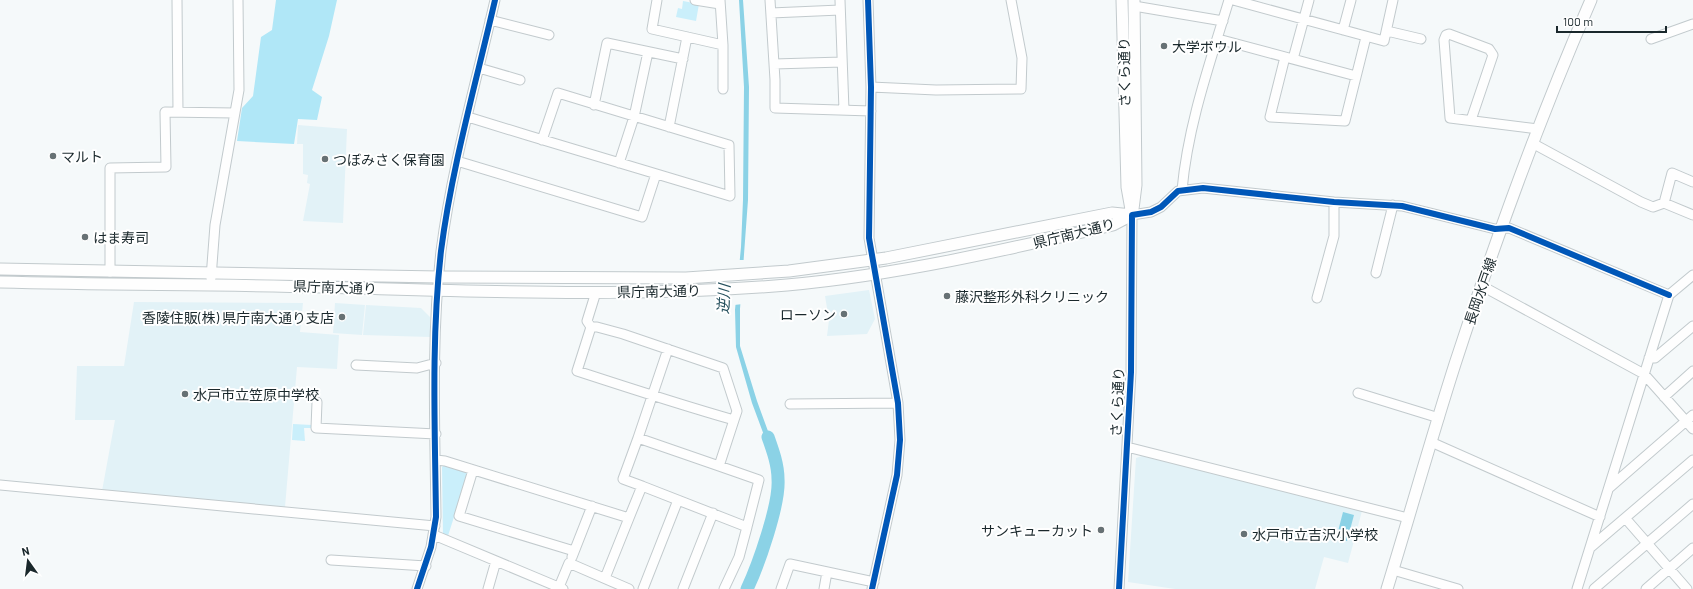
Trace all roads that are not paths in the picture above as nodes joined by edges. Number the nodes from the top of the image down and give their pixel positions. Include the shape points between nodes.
1 (177, 0) edge
2 (238, 0) edge
3 (495, 0) edge
4 (657, 0) edge
5 (695, 0) edge
6 (770, 0) edge
7 (840, 0) edge
8 (868, 0) edge
9 (1011, 0) edge
10 (1122, 0) edge
11 (1229, 0) edge
12 (1233, 0) edge
13 (1309, 0) edge
14 (1351, 0) edge
15 (1393, 0) edge
16 (1591, 0) edge
17 (720, 2) edge
18 (1134, 3) edge
19 (1267, 4) edge
20 (840, 10) junction
21 (771, 13) junction
22 (490, 20) junction
23 (1304, 20) junction
24 (1223, 21) junction
25 (1693, 24) edge
26 (1343, 30) junction
27 (1387, 31) junction
28 (549, 35) dead end
29 (1366, 36) junction
30 (687, 37) junction
31 (1218, 39) junction
32 (1421, 39) dead end
33 (1651, 39) dead end
34 (723, 45) junction
35 (648, 52) junction
36 (1289, 58) junction
37 (683, 59) junction
38 (842, 62) junction
39 (774, 64) junction
40 (479, 68) junction
41 (1356, 76) junction
42 (520, 80) dead end
43 (871, 86) junction
44 (723, 89) dead end
45 (594, 104) junction
46 (844, 110) junction
47 (871, 111) junction
48 (178, 112) junction
49 (235, 113) junction
50 (634, 116) junction
51 (468, 117) junction
52 (1471, 120) junction
53 (669, 127) junction
54 (1538, 129) junction
55 (542, 140) junction
56 (1532, 143) junction
57 (457, 162) junction
58 (619, 163) junction
59 (656, 174) junction
60 (1693, 182) edge
61 (1182, 190) junction
62 (1334, 202) junction
63 (1664, 203) junction
64 (1393, 205) junction
65 (1132, 215) junction
66 (1693, 215) edge
67 (1502, 228) junction
68 (872, 260) junction
69 (0, 269) edge
70 (110, 272) junction
71 (211, 272) junction
72 (1376, 273) dead end
73 (874, 274) junction
74 (1693, 276) edge
75 (439, 277) junction
76 (0, 282) edge
77 (211, 285) junction
78 (1482, 286) junction
79 (438, 290) junction
80 (596, 292) junction
81 (1669, 295) junction
82 (1317, 298) dead end
83 (1693, 326) edge
84 (591, 327) junction
85 (668, 349) junction
86 (1649, 358) junction
87 (436, 363) junction
88 (356, 365) dead end
89 (1693, 371) edge
90 (1644, 374) junction
91 (1358, 393) dead end
92 (653, 396) junction
93 (1664, 397) junction
94 (316, 402) dead end
95 (898, 403) junction
96 (790, 404) dead end
97 (1439, 418) junction
98 (1690, 418) edge
99 (734, 420) junction
100 (1693, 429) edge
101 (436, 434) junction
102 (638, 438) junction
103 (1432, 442) junction
104 (1127, 447) junction
105 (436, 460) junction
106 (1693, 460) edge
107 (719, 466) junction
108 (473, 470) junction
109 (0, 485) edge
110 (642, 486) junction
111 (1609, 488) junction
112 (678, 500) junction
113 (1693, 504) edge
114 (592, 506) junction
115 (713, 514) junction
116 (1600, 517) junction
117 (629, 518) junction
118 (1408, 518) junction
119 (1626, 519) junction
120 (747, 527) junction
121 (434, 531) junction
122 (1647, 543) junction
123 (1591, 547) junction
124 (1693, 548) edge
125 (574, 551) junction
126 (331, 560) dead end
127 (496, 561) junction
128 (569, 564) junction
129 (426, 566) junction
130 (1669, 568) junction
131 (1393, 570) junction
132 (827, 572) junction
133 (605, 578) junction
134 (873, 586) edge
135 (561, 588) edge
136 (417, 589) edge
137 (488, 589) edge
138 (629, 589) edge
139 (643, 589) edge
140 (683, 589) edge
141 (724, 589) edge
142 (781, 589) edge
143 (824, 589) edge
144 (1119, 589) edge
145 (1387, 589) edge
146 (1458, 589) edge
147 (1577, 589) edge
148 (1594, 589) edge
149 (1646, 589) edge
150 (1687, 589) edge

1 - 48 street
2 - 49 street via 239,85
3 - 22 street
4 - 30 street via 652,29
5 - 17 street
6 - 21 street
7 - 20 street
8 - 43 street
9 - 43 street via 1022,58 1021,89 936,90
10 - 65 main road, さくら通り via 1127,187
11 - 24 street
12 - 19 street
13 - 23 street
14 - 26 street
15 - 27 street
16 - 54 main road, 長岡水戸線
17 - 34 street
18 - 24 street
18 - 65 main road, さくら通り via 1136,185
19 - 23 street
20 - 21 street
20 - 38 street
21 - 39 street
22 - 28 street
22 - 40 street
23 - 26 street
23 - 36 street
24 - 31 street
25 - 33 street
26 - 29 street
27 - 29 street via 1384,42
27 - 32 street
29 - 41 street
30 - 34 street
30 - 37 street
31 - 36 street
31 - 61 street via 1192,125
34 - 44 street
35 - 37 street
35 - 45 street via 607,43
35 - 50 street
36 - 41 street
36 - 41 street via 1270,117 1345,120
37 - 53 street
38 - 39 street
38 - 46 street
39 - 46 street via 775,108
40 - 42 street
40 - 51 street
43 - 47 street
45 - 50 street
45 - 55 street via 558,93
46 - 47 street
47 - 68 street via 868,221
48 - 49 street
48 - 70 street via 165,112 166,167 110,168
49 - 71 street via 216,218
50 - 53 street
50 - 58 street
51 - 55 street
51 - 57 street
52 - 52 street via 1450,118 1444,40 1449,34 1490,49 1493,55
52 - 54 street
53 - 59 street via 728,146 730,196
54 - 56 main road, 長岡水戸線
55 - 58 street
56 - 63 street via 1641,202 1653,206
56 - 67 main road, 長岡水戸線
57 - 59 street via 642,217
57 - 75 street via 445,220
58 - 59 street
60 - 63 street via 1672,173
61 - 62 street via 1203,188
61 - 65 street via 1161,207
62 - 64 street
62 - 82 street via 1334,236
63 - 66 street
64 - 67 street via 1495,229
64 - 72 street
65 - 68 main road, 県庁南大通り via 1112,213
65 - 73 main road, 県庁南大通り via 1113,225 956,260
65 - 104 street, さくら通り via 1132,337
67 - 78 main road, 長岡水戸線
67 - 81 street via 1509,228
68 - 73 street
68 - 75 main road, 県庁南大通り via 751,274 653,279
69 - 70 main road, 県庁南大通り
70 - 71 main road, 県庁南大通り
71 - 75 main road, 県庁南大通り
71 - 77 street
73 - 80 main road, 県庁南大通り via 728,289
73 - 95 street
74 - 81 street
75 - 79 street
76 - 77 main road, 県庁南大通り
77 - 79 main road, 県庁南大通り
78 - 90 street
78 - 97 main road, 長岡水戸線
79 - 80 main road, 県庁南大通り
79 - 87 street
80 - 84 street via 587,321
81 - 86 street
83 - 86 street via 1655,358
84 - 85 street via 623,334
84 - 92 street via 577,371
85 - 92 street
85 - 99 street via 723,368 737,411
86 - 90 street
87 - 88 street via 417,368
87 - 101 street
89 - 93 street
90 - 93 street
90 - 111 street
91 - 97 street
92 - 99 street
92 - 102 street
93 - 98 street
94 - 101 street via 316,428
95 - 96 street
95 - 134 street via 898,468
97 - 103 main road, 長岡水戸線
98 - 100 street
98 - 111 street
99 - 107 street
101 - 105 street
102 - 107 street
102 - 110 street via 623,479
103 - 116 street
103 - 118 main road, 長岡水戸線
104 - 118 street
104 - 144 street, さくら通り
105 - 108 street
105 - 121 street
106 - 119 street
107 - 120 street via 759,480
108 - 114 street
108 - 125 street via 459,516
109 - 121 street
110 - 112 street
110 - 117 street
111 - 116 street
112 - 115 street
112 - 139 street
113 - 122 street
114 - 117 street
114 - 125 street
115 - 120 street
115 - 140 street
116 - 123 street
117 - 133 street
118 - 131 main road, 長岡水戸線
119 - 122 street
119 - 123 street
120 - 141 street via 740,556
121 - 127 street
121 - 129 street
122 - 130 street
122 - 148 street
123 - 147 street
124 - 130 street
125 - 128 street
126 - 129 street
127 - 135 street
127 - 137 street
128 - 133 street
128 - 135 street
129 - 136 street
130 - 149 street
130 - 150 street
131 - 145 main road, 長岡水戸線
131 - 146 street
132 - 134 street
132 - 142 street via 790,564
132 - 143 street
133 - 138 street

